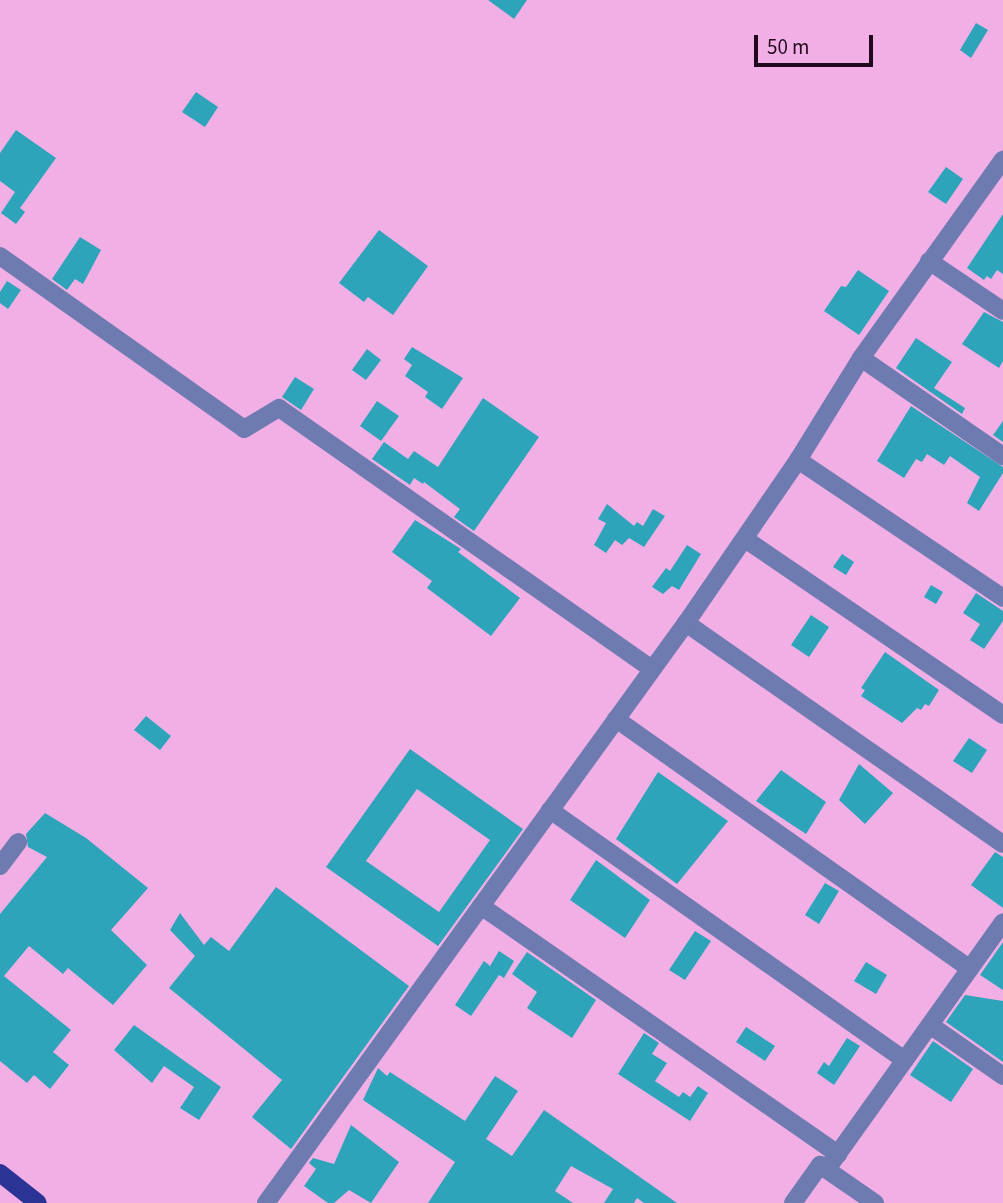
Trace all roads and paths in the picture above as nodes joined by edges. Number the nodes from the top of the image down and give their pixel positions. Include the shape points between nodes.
1 (1003, 160) edge
2 (0, 256) edge
3 (929, 261) junction
4 (1003, 311) edge
5 (861, 358) junction
6 (1003, 456) edge
7 (798, 460) junction
8 (745, 539) junction
9 (1003, 598) edge
10 (686, 623) junction
11 (652, 669) junction
12 (1003, 715) edge
13 (616, 719) junction
14 (550, 810) junction
15 (18, 842) dead end
16 (1003, 844) edge
17 (0, 866) edge
18 (481, 906) junction
19 (1003, 922) edge
20 (970, 969) junction
21 (930, 1025) junction
22 (905, 1060) junction
23 (1003, 1076) edge
24 (838, 1154) junction
25 (827, 1169) junction
26 (0, 1173) edge
27 (38, 1203) edge
28 (267, 1203) edge
29 (793, 1203) edge
30 (875, 1203) edge

1 - 3 street
2 - 11 street via 244,429 279,408
3 - 4 street
3 - 5 street
5 - 6 street
5 - 7 street
7 - 8 street
7 - 9 street
8 - 10 street
8 - 12 street
10 - 11 street
10 - 16 street
11 - 13 street
13 - 14 street
13 - 20 street
14 - 18 street
14 - 22 street
15 - 17 street
18 - 24 street
18 - 28 street
19 - 20 street
20 - 21 street
21 - 22 street
21 - 23 street
22 - 24 street
24 - 25 street
25 - 29 street via 820,1165
25 - 30 street
26 - 27 main road

